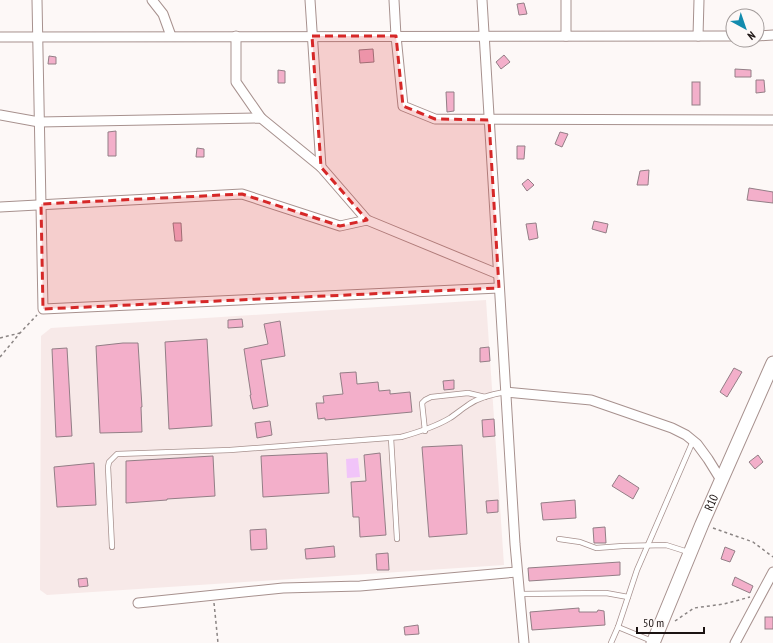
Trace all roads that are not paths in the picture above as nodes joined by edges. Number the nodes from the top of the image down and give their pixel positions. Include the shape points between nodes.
1 (37, 0) edge
2 (152, 0) edge
3 (310, 0) edge
4 (394, 0) edge
5 (482, 0) edge
6 (566, 0) edge
7 (699, 0) edge
8 (170, 36) junction
9 (236, 36) junction
10 (312, 36) junction
11 (396, 36) junction
12 (484, 36) junction
13 (566, 36) junction
14 (698, 36) junction
15 (725, 36) edge
16 (0, 37) edge
17 (37, 37) junction
18 (0, 115) edge
19 (261, 118) junction
20 (489, 120) junction
21 (773, 120) edge
22 (39, 122) junction
23 (321, 167) junction
24 (41, 204) junction
25 (0, 207) edge
26 (367, 220) junction
27 (498, 274) junction
28 (499, 288) junction
29 (773, 363) edge
30 (506, 392) junction
31 (485, 397) junction
32 (425, 431) junction
33 (391, 438) junction
34 (693, 441) junction
35 (720, 480) junction
36 (397, 539) dead end
37 (559, 539) dead end
38 (648, 545) junction
39 (112, 547) dead end
40 (690, 552) junction
41 (517, 572) junction
42 (772, 575) edge
43 (519, 594) junction
44 (628, 597) junction
45 (138, 603) dead end
46 (618, 627) junction
47 (653, 642) edge
48 (524, 643) edge
49 (611, 643) edge
50 (735, 643) edge

1 - 17 street
2 - 8 street via 163,14
3 - 10 street
4 - 11 street
5 - 12 street
6 - 13 street
7 - 14 street
8 - 9 street
8 - 17 street
9 - 10 street
9 - 19 street via 236,82
10 - 11 street
10 - 23 street
11 - 12 street
11 - 20 street via 403,106 435,119
12 - 13 street
12 - 20 street
13 - 14 street
14 - 15 street
16 - 17 street
17 - 22 street
18 - 22 street
19 - 22 street
19 - 23 street
20 - 21 street
20 - 27 street
22 - 24 street
23 - 26 street
24 - 25 street
24 - 26 street via 242,194 340,226
24 - 28 street via 43,309
26 - 27 street
27 - 28 street
28 - 30 street
29 - 35 main road, R10
30 - 31 lane
30 - 34 street via 591,400 672,428
30 - 41 street
31 - 32 lane
31 - 32 lane via 468,393 425,400 422,403
32 - 33 lane
33 - 36 lane
33 - 39 lane via 230,450 117,454 109,462 108,467
34 - 35 street via 708,459
34 - 38 lane
35 - 40 main road, R10
37 - 38 lane via 580,542 596,548
38 - 40 lane via 666,545
38 - 44 lane
40 - 47 main road, R10
41 - 43 street
41 - 45 street via 360,586 283,588
42 - 50 street
43 - 44 lane via 606,593
43 - 48 street
44 - 46 lane
46 - 47 lane
46 - 49 lane

